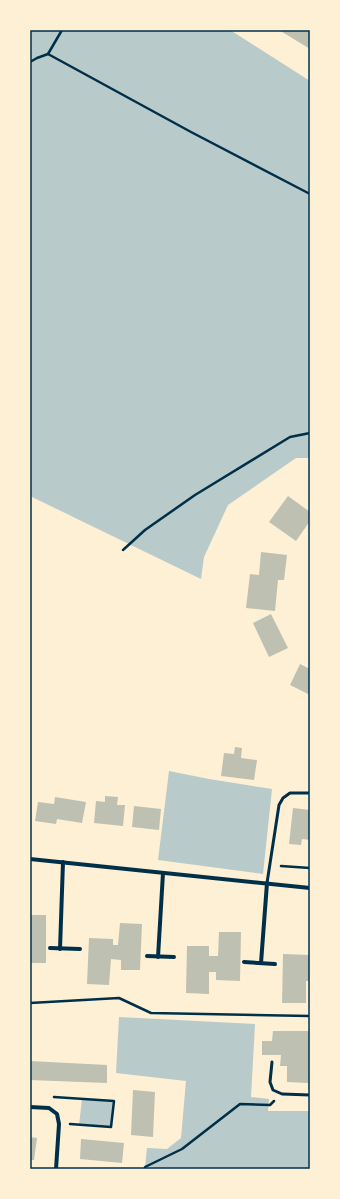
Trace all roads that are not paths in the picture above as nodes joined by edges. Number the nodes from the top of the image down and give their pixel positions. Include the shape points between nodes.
1 (310, 793) edge
2 (30, 860) edge
3 (63, 862) junction
4 (163, 873) junction
5 (267, 883) junction
6 (310, 888) edge
7 (50, 948) dead end
8 (60, 949) junction
9 (80, 949) dead end
10 (147, 956) dead end
11 (158, 957) junction
12 (174, 957) dead end
13 (244, 962) dead end
14 (261, 963) junction
15 (275, 964) dead end
16 (272, 1062) dead end
17 (310, 1095) edge
18 (30, 1107) edge
19 (56, 1169) edge

1 - 5 lane via 290,793 279,805
2 - 3 street
3 - 4 street
3 - 8 street
4 - 5 street
4 - 11 street
5 - 6 street
5 - 14 street
7 - 8 street
8 - 9 street
10 - 11 street
11 - 12 street
13 - 14 street
14 - 15 street
16 - 17 lane via 270,1082 273,1090 282,1094
18 - 19 street via 49,1108 58,1114

